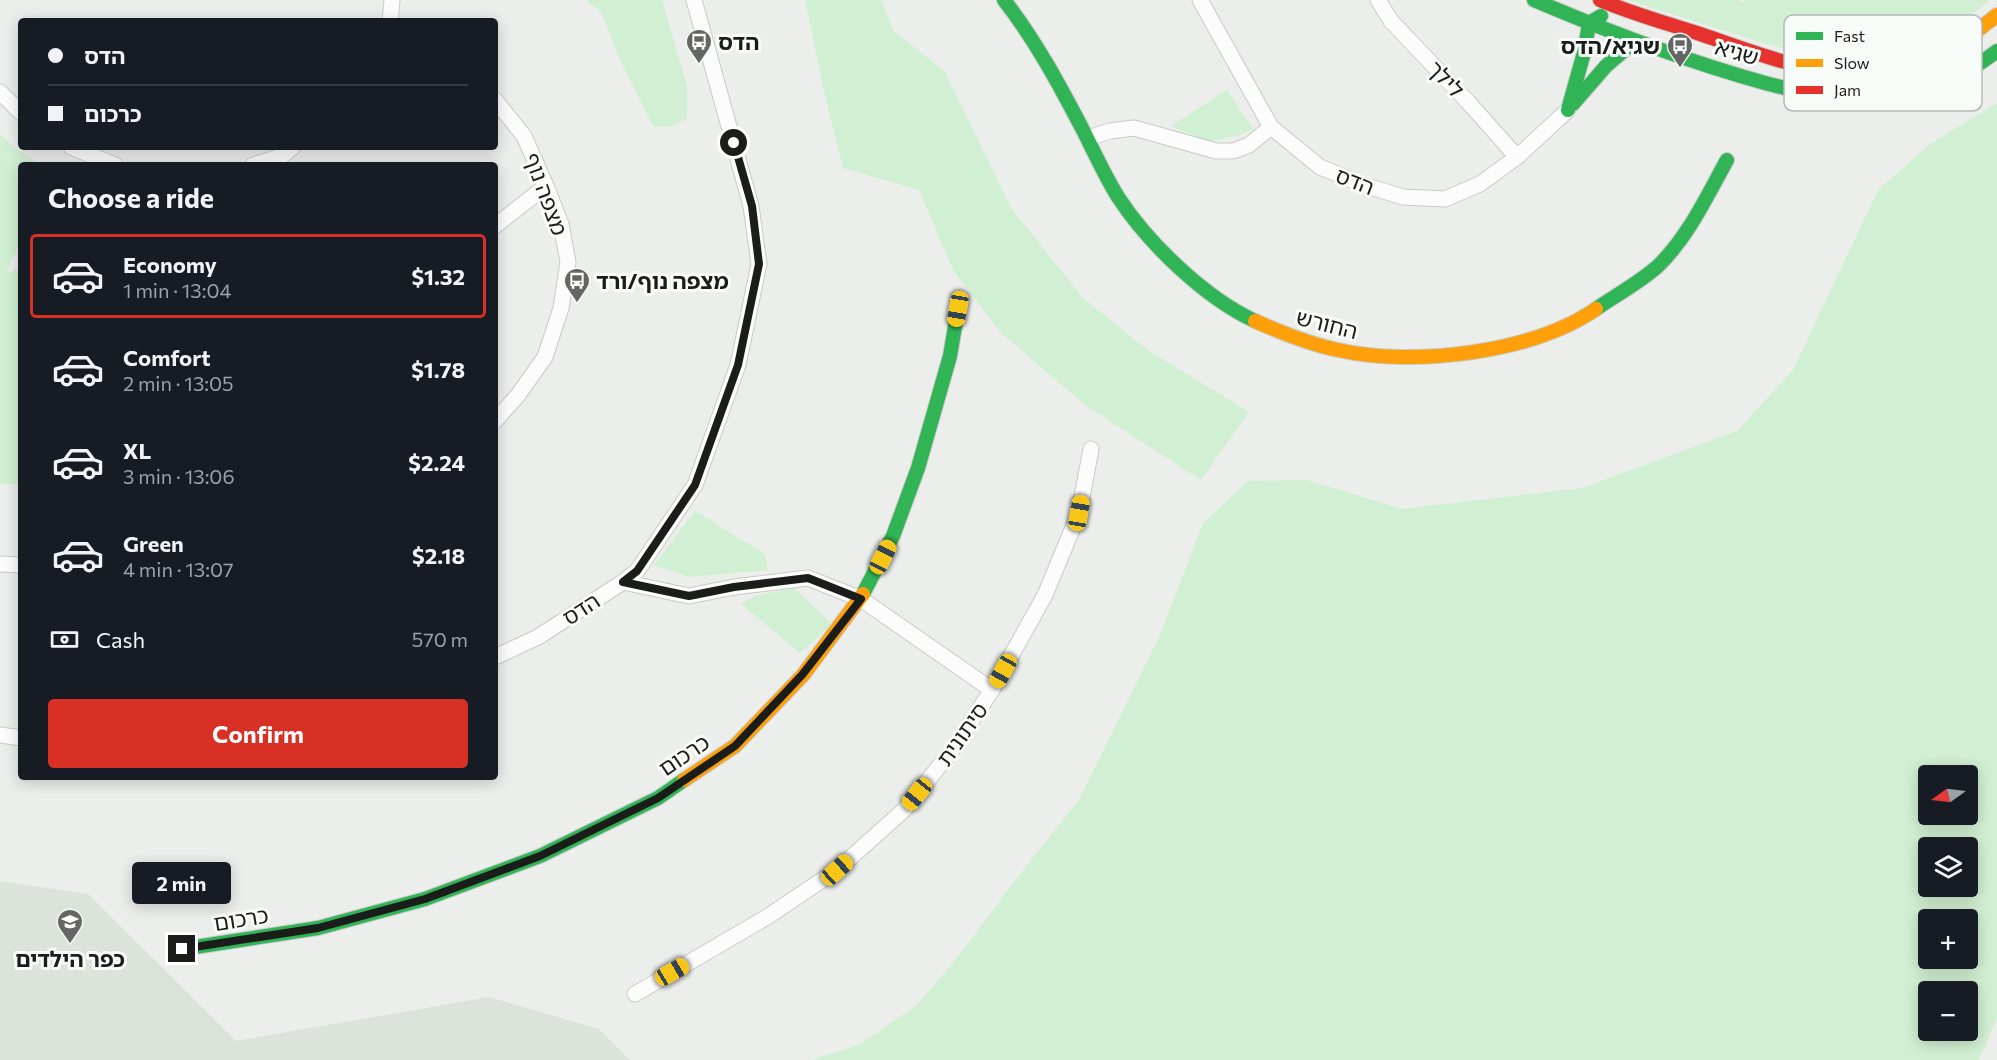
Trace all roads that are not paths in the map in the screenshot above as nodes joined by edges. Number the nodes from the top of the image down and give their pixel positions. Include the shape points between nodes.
1 (392, 0) edge
2 (694, 0) edge
3 (1004, 0) edge
4 (1200, 0) edge
5 (1378, 0) edge
6 (1534, 0) edge
7 (1600, 0) edge
8 (1616, 7) junction
9 (1997, 15) edge
10 (390, 18) edge
11 (1589, 23) junction
12 (1982, 27) edge
13 (1635, 41) junction
14 (1997, 51) edge
15 (1784, 60) edge
16 (1982, 62) edge
17 (1784, 88) edge
18 (0, 92) edge
19 (498, 104) edge
20 (18, 110) edge
21 (1568, 110) junction
22 (1271, 127) junction
23 (1088, 138) junction
24 (79, 150) edge
25 (289, 150) edge
26 (1517, 157) junction
27 (1727, 160) dead end
28 (108, 162) edge
29 (263, 162) edge
30 (546, 186) junction
31 (498, 224) edge
32 (958, 309) dead end
33 (498, 418) edge
34 (1091, 449) dead end
35 (0, 564) edge
36 (18, 565) edge
37 (623, 582) junction
38 (861, 599) junction
39 (498, 656) edge
40 (992, 690) junction
41 (0, 735) edge
42 (18, 738) edge
43 (182, 949) dead end
44 (634, 994) dead end

1 - 10 street
2 - 37 street, הדס via 752,206 759,264 738,365 695,485 637,571
3 - 23 street, החורש via 1035,44
4 - 22 street, הדס
5 - 26 street, לילך via 1391,21
6 - 11 street, שגיא
7 - 8 street, שגיא
8 - 11 street
8 - 15 street, שגיא
9 - 12 street, שגיא
11 - 13 street, שגיא
11 - 21 street
13 - 17 street, שגיא
13 - 21 street via 1606,66
14 - 16 street, שגיא
18 - 20 street
19 - 30 street, מצפה נוף via 524,136
21 - 26 street, הדס
22 - 23 street via 1249,145 1233,151 1216,151 1134,128
22 - 26 street, הדס via 1320,167 1403,197 1444,199 1480,184
23 - 27 street, החורש via 1119,198 1141,227 1182,271 1221,301 1281,335 1330,349 1386,358 1440,357 1485,349 1535,338 1579,320 1663,261 1697,216
24 - 28 street
25 - 29 street
30 - 31 street
30 - 33 street, מצפה נוף via 561,224 568,262 561,309 545,357
32 - 38 street, כרכום via 950,356 918,468 893,536
34 - 40 street, סיתונית via 1075,523 1045,595
35 - 36 street
37 - 38 street via 689,596 808,578
37 - 39 street, הדס via 538,637
38 - 40 street
38 - 43 street, כרכום via 802,675 735,746 658,798 540,856 425,899 318,928
40 - 44 street, סיתונית via 952,750 905,809 837,870 767,917
41 - 42 street

